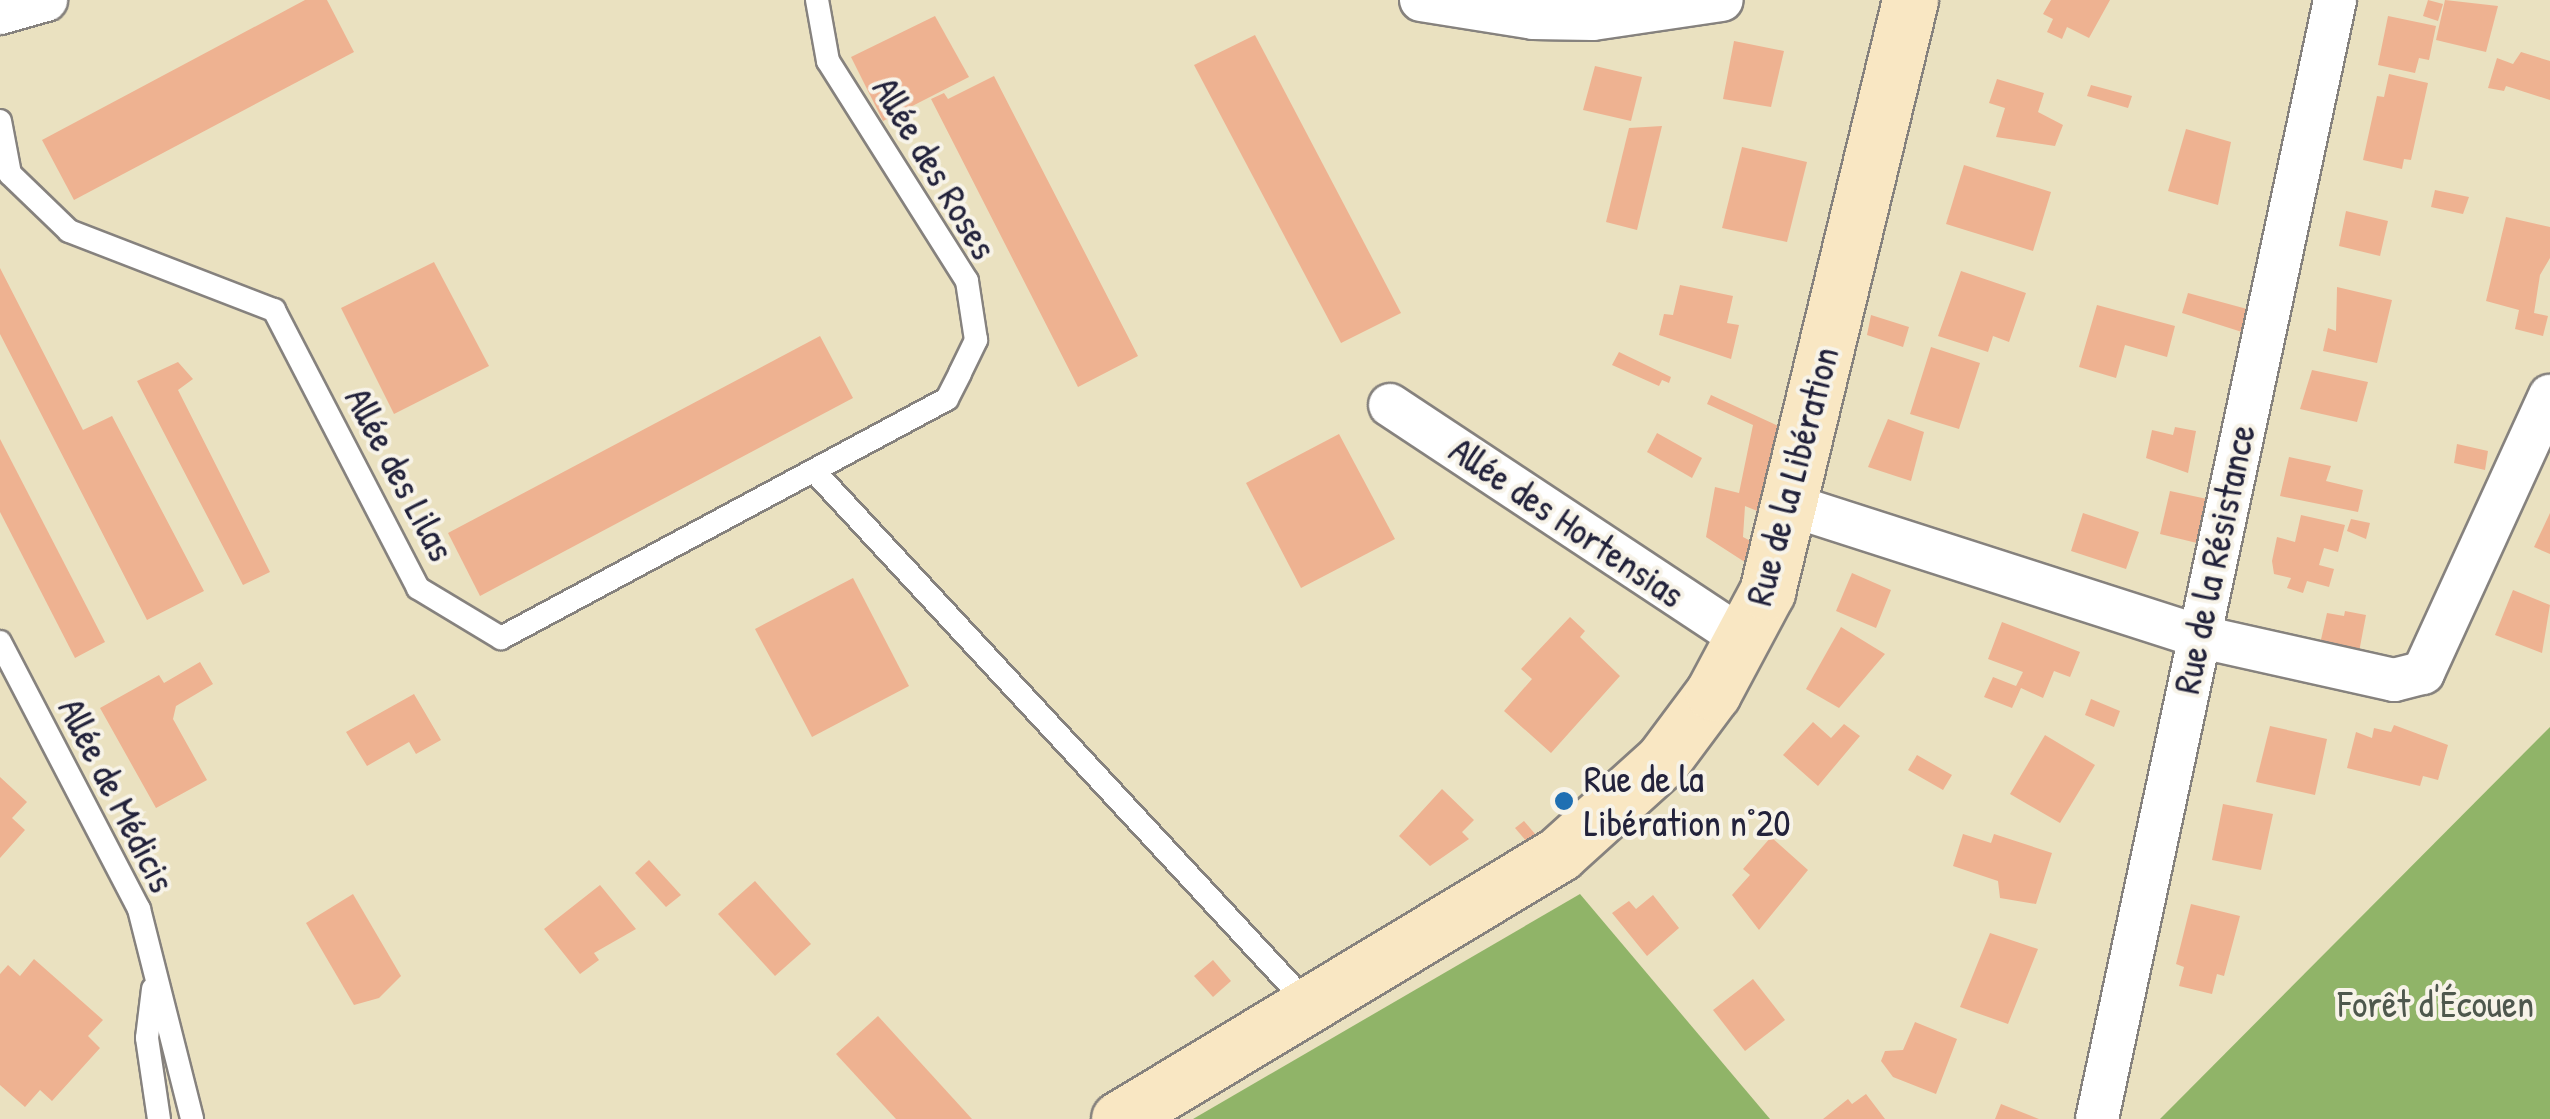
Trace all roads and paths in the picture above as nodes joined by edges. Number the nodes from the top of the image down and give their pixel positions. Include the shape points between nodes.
1 (46, 0) edge
2 (817, 0) edge
3 (1420, 0) edge
4 (1722, 0) edge
5 (1910, 0) edge
6 (2335, 0) edge
7 (0, 13) edge
8 (0, 121) edge
9 (2550, 396) edge
10 (1390, 405) dead end
11 (814, 471) junction
12 (1790, 505) junction
13 (2196, 636) junction
14 (1745, 640) junction
15 (0, 642) edge
16 (154, 986) junction
17 (1308, 1005) junction
18 (159, 1119) edge
19 (192, 1119) edge
20 (1119, 1119) edge
21 (2097, 1119) edge

1 - 7 street
2 - 11 lane, Allée des Roses via 828,61 967,282 976,340 947,399
3 - 4 street via 1533,18 1593,18
5 - 12 main road, Rue de la Libération
6 - 13 street, Rue de la Résistance
8 - 11 lane, Allée des Lilas via 10,174 69,231 274,310 418,588 501,638
9 - 13 street via 2423,672 2394,680
10 - 14 street, Allée des Hortensias
11 - 17 lane
12 - 13 street
12 - 14 main road, Rue de la Libération via 1767,592
13 - 21 street, Rue de la Résistance
14 - 17 main road, Rue de la Libération via 1663,760 1559,854
15 - 16 lane, Allée de Médicis via 139,909
16 - 18 lane, Allée de Médicis via 147,1038
16 - 19 lane, Allée de Médicis via 176,1040
17 - 20 main road, Rue de la Libération

